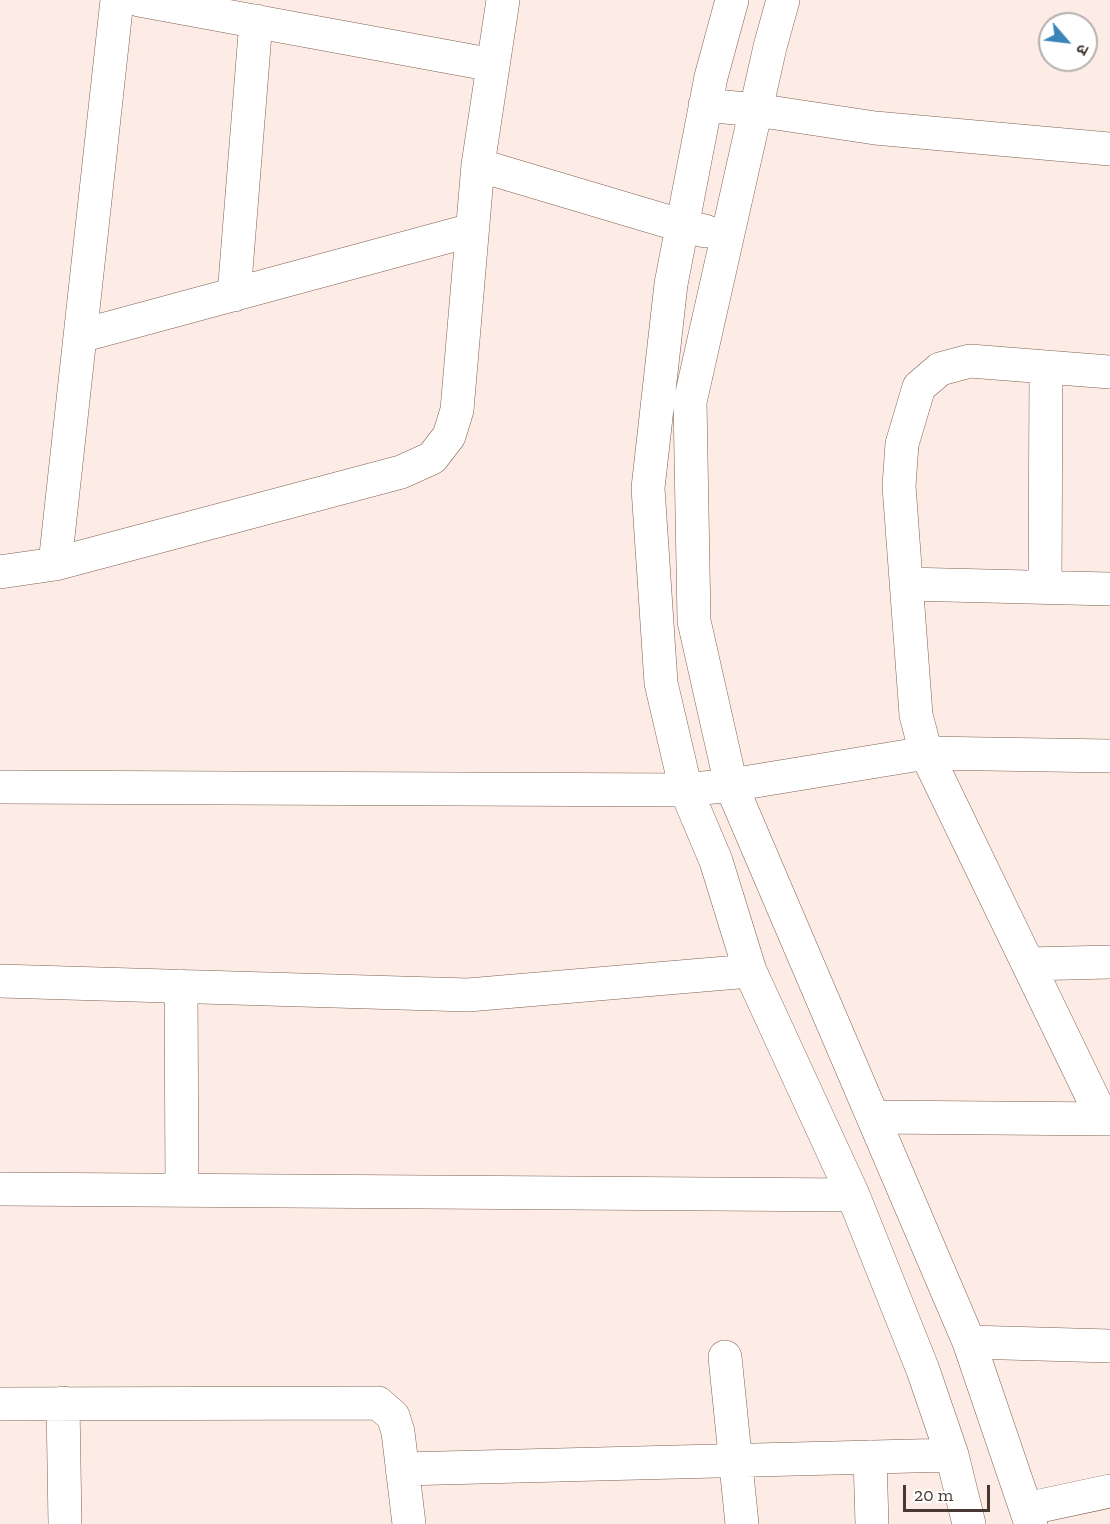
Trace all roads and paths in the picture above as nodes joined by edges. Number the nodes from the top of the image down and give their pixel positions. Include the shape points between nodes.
1 (117, 0) edge
2 (139, 0) edge
3 (502, 0) edge
4 (732, 0) edge
5 (783, 0) edge
6 (256, 21) junction
7 (493, 65) junction
8 (705, 105) junction
9 (756, 110) junction
10 (1110, 148) edge
11 (478, 165) junction
12 (683, 226) junction
13 (472, 230) junction
14 (727, 236) junction
15 (234, 295) junction
16 (80, 336) junction
17 (1046, 367) junction
18 (1110, 372) edge
19 (55, 564) junction
20 (0, 572) edge
21 (906, 584) junction
22 (1045, 588) junction
23 (1110, 589) edge
24 (926, 753) junction
25 (1110, 756) edge
26 (731, 785) junction
27 (0, 787) edge
28 (686, 790) junction
29 (1110, 962) edge
30 (1028, 964) junction
31 (750, 971) junction
32 (0, 981) edge
33 (181, 986) junction
34 (874, 1117) junction
35 (1107, 1119) edge
36 (0, 1189) edge
37 (182, 1190) junction
38 (853, 1195) junction
39 (969, 1342) junction
40 (1110, 1346) edge
41 (725, 1357) dead end
42 (63, 1403) junction
43 (0, 1404) edge
44 (952, 1455) junction
45 (870, 1457) junction
46 (735, 1461) junction
47 (402, 1469) junction
48 (1110, 1491) edge
49 (1029, 1516) edge
50 (65, 1524) edge
51 (409, 1524) edge
52 (742, 1524) edge
53 (872, 1524) edge
54 (969, 1524) edge

1 - 16 street
2 - 6 street
3 - 7 street
4 - 8 street
5 - 9 street
6 - 7 street
6 - 15 street
7 - 11 street
8 - 9 street
8 - 12 street
9 - 10 street via 875,128
9 - 14 street
11 - 12 street
11 - 13 street
12 - 14 street
12 - 28 street via 671,284 648,488 661,683
13 - 15 street
13 - 19 street via 458,410 449,436 432,458 401,472
14 - 26 street via 690,402 694,621
15 - 16 street
16 - 19 street
17 - 18 street
17 - 21 street via 970,361 939,369 919,387 902,444 899,486
17 - 22 street
19 - 20 street
21 - 22 street
21 - 24 street via 916,715
22 - 23 street
24 - 25 street
24 - 26 street
24 - 30 street
26 - 28 street
26 - 34 street
27 - 28 street
28 - 31 street via 716,861
29 - 30 street
30 - 35 street
31 - 33 street via 468,995
31 - 38 street
32 - 33 street
33 - 37 street
34 - 35 street
34 - 39 street
36 - 37 street
37 - 38 street
38 - 44 street via 923,1370
39 - 40 street
39 - 49 street
41 - 46 street
42 - 43 street
42 - 47 street via 378,1403 393,1416
42 - 50 street
44 - 45 street
44 - 54 street
45 - 46 street
45 - 53 street
46 - 47 street
46 - 52 street
47 - 51 street
48 - 49 street

